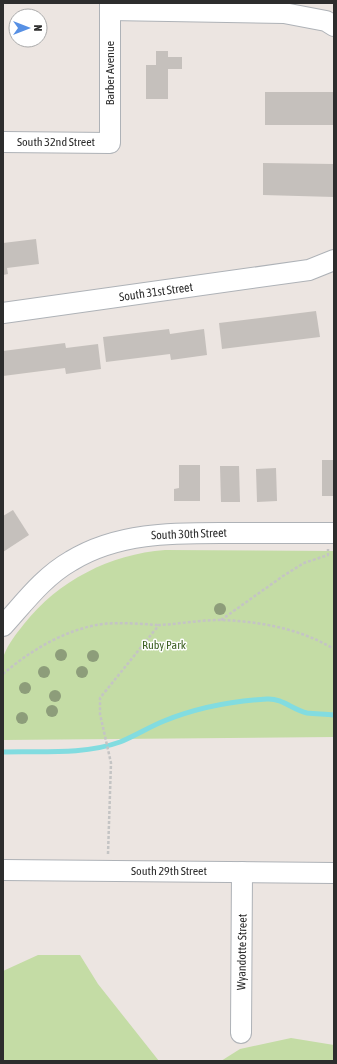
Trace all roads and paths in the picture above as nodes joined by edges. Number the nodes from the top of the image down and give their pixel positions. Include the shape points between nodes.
1 (110, 6) edge
2 (334, 26) edge
3 (3, 142) edge
4 (110, 143) joint
5 (334, 260) edge
6 (3, 313) edge
7 (331, 541) edge
8 (221, 620) junction
9 (159, 625) junction
10 (3, 626) edge
11 (334, 649) edge
12 (3, 674) edge
13 (108, 855) dead end
14 (3, 870) edge
15 (242, 872) junction
16 (334, 873) edge
17 (241, 1033) dead end

1 - 2 street via 284,13 326,21
1 - 4 street, Barber Avenue
3 - 4 street, South 32nd Street
5 - 6 street, South 31st Street via 309,270
7 - 8 path via 328,555 304,563
7 - 10 street, South 30th Street via 171,532 130,538 98,548 70,561 39,585
8 - 9 path
8 - 11 path via 282,628
9 - 12 path via 104,624 88,627 37,648
9 - 13 path via 100,698 100,714 111,763
14 - 15 street, South 29th Street
15 - 16 street, South 29th Street
15 - 17 street, Wyandotte Street

